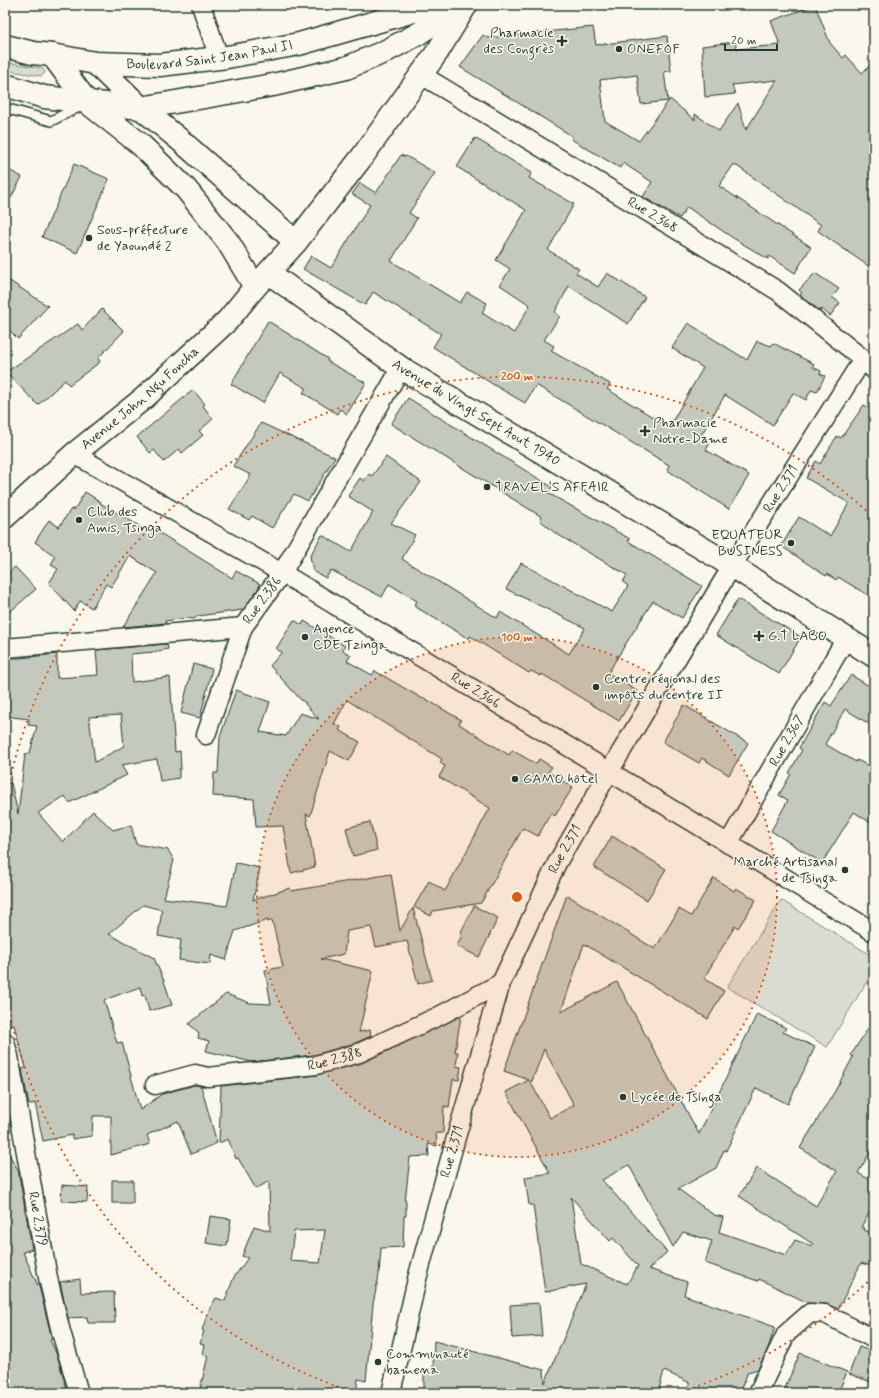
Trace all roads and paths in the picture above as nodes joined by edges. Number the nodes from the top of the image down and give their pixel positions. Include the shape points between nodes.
1 (201, 5) edge
2 (435, 5) edge
3 (461, 5) edge
4 (466, 5) edge
5 (411, 8) edge
6 (5, 46) edge
7 (52, 55) junction
8 (219, 58) junction
9 (95, 63) junction
10 (420, 74) junction
11 (5, 85) edge
12 (88, 103) junction
13 (5, 108) edge
14 (141, 108) junction
15 (296, 242) junction
16 (262, 280) junction
17 (868, 364) edge
18 (401, 368) junction
19 (74, 454) junction
20 (5, 517) edge
21 (732, 566) junction
22 (282, 573) junction
23 (243, 627) junction
24 (846, 638) junction
25 (5, 648) edge
26 (874, 656) edge
27 (206, 735) dead end
28 (609, 772) junction
29 (728, 844) junction
30 (874, 932) edge
31 (501, 983) junction
32 (5, 1042) edge
33 (155, 1085) dead end
34 (874, 1339) edge
35 (80, 1393) edge
36 (392, 1393) edge
37 (758, 1393) edge

1 - 8 street
2 - 5 main road, Boulevard Saint Jean Paul II
3 - 14 main road via 412,37 346,68 273,86
4 - 10 main road, Avenue John Ngu Foncha via 438,51
5 - 8 main road, Boulevard Saint Jean Paul II via 299,44
6 - 7 main road, Boulevard Saint Jean Paul II
7 - 9 main road, Boulevard Saint Jean Paul II
7 - 12 main road
8 - 9 main road, Boulevard Saint Jean Paul II via 160,65
9 - 14 main road
10 - 15 main road, Avenue John Ngu Foncha via 362,156
10 - 17 street, Rue 2.368 via 778,291
11 - 12 main road via 44,97
12 - 13 lane via 51,120
12 - 14 main road
12 - 16 main road via 140,144 186,189
14 - 15 main road
15 - 16 main road, Avenue John Ngu Foncha
16 - 18 main road, Avenue du Vingt Sept Aout 1940
16 - 19 main road, Avenue John Ngu Foncha via 228,320 155,388
17 - 21 street, Rue 2.371
18 - 21 main road, Avenue du Vingt Sept Aout 1940
18 - 22 street, Rue 2.386
19 - 20 main road, Avenue John Ngu Foncha
19 - 22 street, Rue 2.366
21 - 24 main road, Avenue du Vingt Sept Aout 1940
21 - 28 street, Rue 2.371
22 - 23 street, Rue 2.386
22 - 28 street, Rue 2.366
23 - 25 street, Rue 2.386
23 - 27 street
24 - 26 main road, Avenue du Vingt Sept Aout 1940
24 - 29 street, Rue 2.367
28 - 29 street, Rue 2.366
28 - 31 street, Rue 2.371 via 557,864
29 - 30 street, Rue 2.366 via 842,909
31 - 33 street, Rue 2.388 via 441,1015 359,1053 316,1065 208,1077 195,1074
31 - 36 street, Rue 2.371 via 417,1279
32 - 35 street, Rue 2.379 via 48,1278 60,1332
34 - 37 street via 825,1314 810,1313 786,1334

